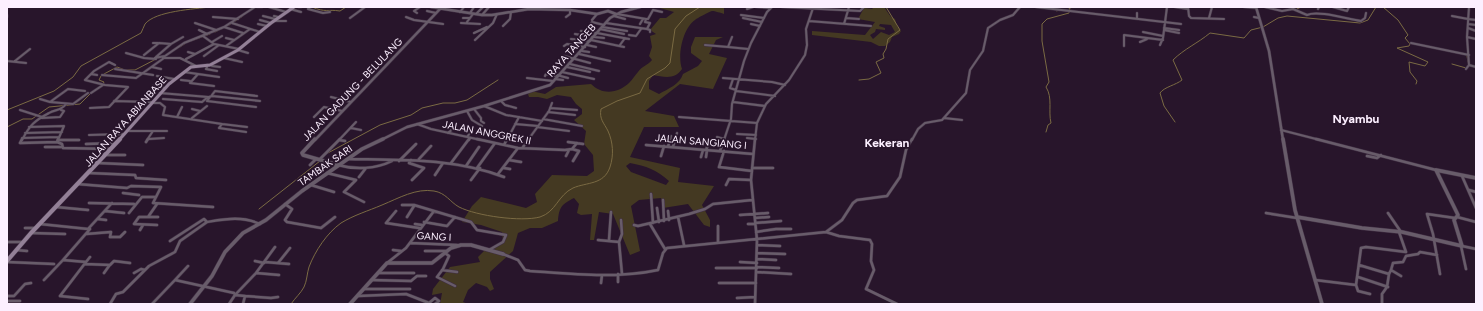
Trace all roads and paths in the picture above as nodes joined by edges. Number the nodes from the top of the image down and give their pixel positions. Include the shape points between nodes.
1 (257, 7) edge
2 (262, 7) edge
3 (269, 7) edge
4 (365, 7) edge
5 (420, 7) edge
6 (431, 7) edge
7 (464, 7) edge
8 (474, 7) edge
9 (482, 7) edge
10 (489, 7) edge
11 (640, 7) edge
12 (754, 7) edge
13 (782, 7) edge
14 (790, 7) edge
15 (864, 7) edge
16 (1020, 7) edge
17 (1036, 7) edge
18 (1167, 7) edge
19 (1175, 7) edge
20 (1212, 7) edge
21 (1244, 7) edge
22 (1256, 7) edge
23 (1266, 7) edge
24 (1333, 7) edge
25 (1350, 7) edge
26 (1469, 7) edge
27 (292, 8) edge
28 (309, 8) edge
29 (441, 8) edge
30 (770, 8) edge
31 (813, 8) junction
32 (849, 8) edge
33 (1188, 8) edge
34 (570, 9) edge
35 (747, 9) dead end
36 (427, 11) dead end
37 (286, 12) junction
38 (301, 12) dead end
39 (330, 12) dead end
40 (460, 12) junction
41 (511, 12) junction
42 (662, 12) dead end
43 (417, 13) dead end
44 (436, 13) junction
45 (468, 13) junction
46 (1137, 13) dead end
47 (1366, 13) dead end
48 (475, 14) junction
49 (482, 14) junction
50 (497, 14) junction
51 (597, 14) junction
52 (615, 15) junction
53 (741, 15) dead end
54 (263, 16) dead end
55 (1452, 16) dead end
56 (1459, 16) dead end
57 (213, 17) dead end
58 (406, 17) dead end
59 (566, 17) dead end
60 (1254, 17) dead end
61 (350, 18) dead end
62 (470, 18) junction
63 (743, 18) dead end
64 (764, 18) junction
65 (846, 18) junction
66 (1137, 18) junction
67 (1209, 18) junction
68 (238, 19) junction
69 (274, 19) junction
70 (625, 19) dead end
71 (645, 19) junction
72 (859, 19) dead end
73 (1224, 19) dead end
74 (1468, 19) junction
75 (260, 20) dead end
76 (592, 20) dead end
77 (1260, 20) junction
78 (1476, 20) edge
79 (286, 21) dead end
80 (809, 21) junction
81 (427, 22) junction
82 (467, 22) junction
83 (762, 22) junction
84 (1165, 22) junction
85 (195, 23) dead end
86 (233, 23) junction
87 (461, 23) dead end
88 (258, 24) dead end
89 (443, 24) dead end
90 (480, 24) dead end
91 (640, 24) dead end
92 (751, 24) dead end
93 (844, 24) junction
94 (1182, 24) dead end
95 (1468, 24) junction
96 (590, 25) dead end
97 (267, 26) junction
98 (503, 26) dead end
99 (603, 26) junction
100 (760, 26) junction
101 (872, 26) dead end
102 (1476, 26) edge
103 (225, 27) junction
104 (488, 28) junction
105 (1468, 28) junction
106 (250, 29) junction
107 (641, 29) junction
108 (647, 29) junction
109 (1164, 29) junction
110 (199, 30) dead end
111 (216, 31) junction
112 (581, 31) dead end
113 (627, 31) dead end
114 (1179, 31) dead end
115 (1476, 31) edge
116 (260, 32) junction
117 (650, 32) dead end
118 (1143, 32) dead end
119 (244, 33) junction
120 (474, 33) dead end
121 (597, 33) junction
122 (207, 34) junction
123 (576, 34) dead end
124 (624, 34) dead end
125 (222, 36) dead end
126 (629, 36) dead end
127 (1163, 36) junction
128 (183, 37) dead end
129 (204, 37) junction
130 (732, 37) dead end
131 (1467, 37) junction
132 (226, 38) dead end
133 (604, 38) dead end
134 (625, 38) junction
135 (571, 39) dead end
136 (592, 39) junction
137 (629, 39) dead end
138 (1152, 39) junction
139 (1476, 39) edge
140 (234, 40) junction
141 (475, 40) dead end
142 (1163, 40) junction
143 (1140, 42) dead end
144 (153, 43) dead end
145 (159, 43) junction
146 (213, 43) junction
147 (1411, 43) dead end
148 (171, 44) junction
149 (219, 45) junction
150 (620, 45) dead end
151 (705, 45) dead end
152 (1160, 45) dead end
153 (226, 46) junction
154 (564, 46) dead end
155 (586, 46) junction
156 (1124, 46) dead end
157 (596, 47) dead end
158 (624, 47) dead end
159 (728, 47) junction
160 (30, 49) dead end
161 (238, 49) junction
162 (748, 49) junction
163 (582, 51) junction
164 (188, 52) dead end
165 (589, 52) dead end
166 (126, 53) dead end
167 (248, 53) dead end
168 (195, 54) junction
169 (579, 54) junction
170 (144, 55) dead end
171 (1469, 55) junction
172 (204, 56) dead end
173 (564, 56) dead end
174 (164, 58) junction
175 (180, 58) junction
176 (224, 58) junction
177 (156, 59) junction
178 (575, 59) junction
179 (187, 60) junction
180 (7, 61) edge
181 (15, 61) junction
182 (176, 61) dead end
183 (610, 61) dead end
184 (242, 62) dead end
185 (590, 62) dead end
186 (26, 63) dead end
187 (184, 63) dead end
188 (564, 64) dead end
189 (115, 65) dead end
190 (568, 65) junction
191 (1469, 65) junction
192 (196, 66) junction
193 (212, 66) dead end
194 (151, 67) junction
195 (207, 67) dead end
196 (220, 67) dead end
197 (555, 67) dead end
198 (1476, 67) edge
199 (115, 69) dead end
200 (161, 69) dead end
201 (1466, 69) dead end
202 (217, 71) dead end
203 (599, 71) dead end
204 (184, 72) junction
205 (590, 72) dead end
206 (142, 73) junction
207 (554, 73) dead end
208 (91, 74) junction
209 (102, 74) dead end
210 (198, 74) junction
211 (97, 75) dead end
212 (153, 75) dead end
213 (558, 75) junction
214 (157, 76) dead end
215 (545, 76) dead end
216 (219, 77) dead end
217 (527, 78) dead end
218 (568, 78) dead end
219 (723, 78) dead end
220 (174, 79) junction
221 (594, 79) dead end
222 (733, 79) junction
223 (181, 80) dead end
224 (563, 80) dead end
225 (739, 80) junction
226 (191, 81) junction
227 (104, 85) junction
228 (785, 85) junction
229 (153, 86) dead end
230 (214, 86) dead end
231 (165, 88) junction
232 (736, 90) junction
233 (88, 92) junction
234 (160, 93) junction
235 (210, 96) junction
236 (257, 96) dead end
237 (775, 96) junction
238 (331, 97) dead end
239 (510, 98) joint
240 (40, 99) dead end
241 (163, 99) dead end
242 (114, 101) junction
243 (260, 101) dead end
244 (501, 101) junction
245 (50, 102) junction
246 (151, 102) junction
247 (351, 102) junction
248 (732, 102) junction
249 (552, 103) dead end
250 (66, 104) junction
251 (207, 106) dead end
252 (484, 106) junction
253 (765, 106) junction
254 (109, 107) junction
255 (182, 107) dead end
256 (256, 107) dead end
257 (90, 108) dead end
258 (516, 108) dead end
259 (550, 108) junction
260 (192, 109) dead end
261 (474, 109) junction
262 (20, 110) dead end
263 (61, 110) junction
264 (577, 110) dead end
265 (201, 111) junction
266 (342, 111) junction
267 (467, 111) junction
268 (106, 112) dead end
269 (548, 112) junction
270 (575, 114) dead end
271 (42, 117) junction
272 (177, 117) junction
273 (314, 117) dead end
274 (519, 117) junction
275 (679, 117) dead end
276 (52, 118) junction
277 (944, 118) junction
278 (192, 119) junction
279 (542, 120) junction
280 (962, 120) dead end
281 (356, 122) dead end
282 (730, 122) junction
283 (484, 123) dead end
284 (758, 123) junction
285 (222, 124) junction
286 (417, 124) junction
287 (515, 124) junction
288 (45, 126) junction
289 (482, 126) dead end
290 (582, 126) dead end
291 (28, 127) junction
292 (247, 127) dead end
293 (350, 127) junction
294 (538, 127) junction
295 (454, 128) dead end
296 (472, 129) dead end
297 (361, 130) dead end
298 (1280, 130) junction
299 (167, 131) dead end
300 (570, 131) dead end
301 (62, 132) junction
302 (153, 132) junction
303 (246, 132) dead end
304 (456, 132) dead end
305 (25, 133) junction
306 (126, 133) junction
307 (448, 133) junction
308 (677, 133) dead end
309 (452, 134) junction
310 (738, 134) dead end
311 (89, 135) dead end
312 (756, 135) junction
313 (671, 136) dead end
314 (469, 137) junction
315 (22, 138) junction
316 (149, 138) junction
317 (164, 138) dead end
318 (717, 138) dead end
319 (747, 138) dead end
320 (724, 139) junction
321 (756, 139) junction
322 (58, 140) junction
323 (80, 140) dead end
324 (338, 140) junction
325 (345, 141) dead end
326 (146, 142) dead end
327 (568, 142) dead end
328 (116, 143) junction
329 (495, 143) junction
330 (577, 143) junction
331 (86, 144) dead end
332 (416, 144) dead end
333 (583, 144) dead end
334 (504, 145) junction
335 (646, 145) dead end
336 (708, 145) dead end
337 (431, 146) dead end
338 (664, 146) junction
339 (45, 147) dead end
340 (62, 147) junction
341 (479, 147) dead end
342 (668, 147) junction
343 (673, 147) junction
344 (518, 148) junction
345 (523, 148) junction
346 (112, 149) junction
347 (570, 149) junction
348 (706, 150) junction
349 (722, 151) junction
350 (754, 154) junction
351 (106, 155) junction
352 (125, 155) dead end
353 (1381, 155) junction
354 (566, 156) dead end
355 (661, 156) dead end
356 (701, 156) dead end
357 (1367, 156) dead end
358 (706, 157) dead end
359 (347, 159) junction
360 (320, 160) junction
361 (411, 160) junction
362 (419, 160) junction
363 (509, 160) junction
364 (392, 161) junction
365 (399, 161) junction
366 (573, 161) dead end
367 (521, 162) dead end
368 (98, 163) junction
369 (443, 163) junction
370 (451, 163) junction
371 (143, 165) dead end
372 (310, 165) dead end
373 (338, 165) junction
374 (466, 166) junction
375 (367, 167) junction
376 (478, 168) junction
377 (504, 168) junction
378 (773, 168) dead end
379 (510, 169) dead end
380 (752, 169) junction
381 (1436, 170) junction
382 (89, 172) junction
383 (327, 173) junction
384 (498, 174) junction
385 (435, 175) dead end
386 (1462, 176) junction
387 (359, 177) dead end
388 (504, 177) dead end
389 (1476, 178) edge
390 (166, 180) dead end
391 (412, 180) dead end
392 (471, 180) dead end
393 (751, 180) junction
394 (77, 184) junction
395 (311, 184) junction
396 (726, 185) dead end
397 (128, 188) junction
398 (1469, 190) junction
399 (334, 192) dead end
400 (1476, 192) edge
401 (139, 194) dead end
402 (651, 194) dead end
403 (156, 196) junction
404 (663, 200) dead end
405 (752, 200) junction
406 (364, 202) dead end
407 (89, 203) dead end
408 (112, 203) junction
409 (157, 203) junction
410 (134, 204) dead end
411 (284, 204) junction
412 (402, 205) dead end
413 (414, 205) junction
414 (56, 207) junction
415 (213, 207) dead end
416 (657, 208) dead end
417 (1476, 208) edge
418 (88, 210) dead end
419 (105, 211) junction
420 (396, 211) dead end
421 (434, 211) junction
422 (668, 211) dead end
423 (611, 212) dead end
424 (124, 213) dead end
425 (129, 213) dead end
426 (768, 213) dead end
427 (1266, 213) dead end
428 (1388, 213) dead end
429 (740, 215) dead end
430 (754, 216) junction
431 (148, 217) junction
432 (158, 217) dead end
433 (335, 217) dead end
434 (407, 217) dead end
435 (455, 217) junction
436 (678, 217) junction
437 (769, 217) dead end
438 (1297, 217) junction
439 (1456, 218) junction
440 (97, 219) junction
441 (106, 220) dead end
442 (621, 220) dead end
443 (669, 220) junction
444 (207, 221) junction
445 (664, 221) junction
446 (781, 221) dead end
447 (659, 222) junction
448 (1476, 222) edge
449 (423, 223) junction
450 (652, 223) junction
451 (40, 224) junction
452 (260, 224) junction
453 (415, 224) dead end
454 (748, 224) dead end
455 (144, 225) junction
456 (157, 225) dead end
457 (634, 225) dead end
458 (756, 225) junction
459 (718, 226) dead end
460 (25, 228) dead end
461 (35, 228) junction
462 (419, 228) junction
463 (88, 229) junction
464 (791, 229) dead end
465 (140, 230) dead end
466 (125, 232) dead end
467 (756, 232) junction
468 (826, 232) junction
469 (1400, 232) junction
470 (31, 233) junction
471 (65, 234) dead end
472 (86, 234) junction
473 (415, 234) junction
474 (421, 234) dead end
475 (1434, 239) junction
476 (598, 240) dead end
477 (609, 240) junction
478 (757, 240) junction
479 (170, 241) dead end
480 (7, 242) edge
481 (23, 242) junction
482 (410, 242) junction
483 (619, 242) junction
484 (718, 243) junction
485 (458, 245) junction
486 (684, 245) junction
487 (757, 245) junction
488 (780, 246) dead end
489 (1462, 246) junction
490 (275, 247) dead end
491 (290, 248) dead end
492 (664, 249) junction
493 (16, 250) junction
494 (393, 250) dead end
495 (489, 250) junction
496 (1476, 250) edge
497 (27, 251) dead end
498 (402, 251) junction
499 (425, 251) dead end
500 (446, 252) junction
501 (757, 253) junction
502 (503, 254) joint
503 (785, 254) dead end
504 (1437, 255) junction
505 (90, 257) dead end
506 (63, 260) junction
507 (776, 260) dead end
508 (7, 261) edge
509 (255, 261) dead end
510 (757, 261) junction
511 (740, 262) dead end
512 (85, 263) junction
513 (130, 263) dead end
514 (264, 263) junction
515 (278, 263) junction
516 (388, 263) junction
517 (54, 264) dead end
518 (289, 264) dead end
519 (1359, 265) junction
520 (110, 266) junction
521 (188, 266) dead end
522 (716, 268) dead end
523 (779, 268) dead end
524 (143, 269) junction
525 (757, 269) junction
526 (1466, 269) dead end
527 (442, 270) junction
528 (378, 272) junction
529 (457, 272) dead end
530 (1390, 272) junction
531 (104, 273) dead end
532 (134, 273) dead end
533 (414, 273) dead end
534 (256, 274) junction
535 (618, 274) junction
536 (622, 274) junction
537 (791, 274) dead end
538 (1440, 274) dead end
539 (602, 275) junction
540 (279, 276) dead end
541 (426, 276) dead end
542 (1401, 276) dead end
543 (1358, 277) junction
544 (44, 280) dead end
545 (175, 280) junction
546 (371, 280) junction
547 (1315, 280) junction
548 (618, 282) dead end
549 (31, 283) dead end
550 (601, 283) dead end
551 (719, 283) dead end
552 (756, 283) junction
553 (1356, 285) junction
554 (204, 286) junction
555 (455, 286) dead end
556 (1388, 287) junction
557 (364, 289) junction
558 (410, 289) dead end
559 (1370, 294) dead end
560 (235, 295) junction
561 (7, 296) edge
562 (246, 296) junction
563 (358, 296) junction
564 (278, 297) dead end
565 (755, 297) junction
566 (737, 298) dead end
567 (88, 299) dead end
568 (7, 301) edge
569 (20, 301) dead end
570 (110, 304) edge
571 (152, 304) edge
572 (190, 304) edge
573 (229, 304) edge
574 (245, 304) edge
575 (350, 304) edge
576 (435, 304) edge
577 (754, 304) edge
578 (897, 304) edge
579 (1322, 304) edge
580 (1382, 304) edge

1 - 2 street
1 - 68 street
3 - 37 street
4 - 61 street
5 - 43 street via 414,11
6 - 29 street
7 - 40 street
8 - 45 street
9 - 48 street
10 - 49 street
11 - 52 street, RAYA TANGEB
12 - 30 street
12 - 35 street
13 - 14 street
14 - 31 street
15 - 32 street via 860,10
16 - 277 street via 1013,16 1000,20 988,28 983,51 970,70 967,91
17 - 66 street
18 - 84 street
19 - 33 street
20 - 67 street
21 - 22 street
22 - 77 street
23 - 47 street via 1282,12 1293,10 1307,15 1331,14 1339,18 1361,21
24 - 25 street via 1347,11
26 - 74 street
27 - 37 main road, JALAN RAYA ABIANBASE
27 - 38 street
28 - 39 street via 323,13
29 - 40 street
29 - 44 street, JALAN GADUNG - BELULANG
30 - 64 street
31 - 32 street
31 - 80 street
32 - 65 street
33 - 67 street via 1191,18
34 - 41 street via 530,9
34 - 51 street
34 - 59 street via 570,14
36 - 44 street
37 - 69 main road, JALAN RAYA ABIANBASE
40 - 45 street
41 - 50 street
41 - 98 street via 510,19
42 - 71 street via 653,10 648,19
44 - 81 street, JALAN GADUNG - BELULANG
45 - 48 street
45 - 62 street via 463,17
46 - 66 street
48 - 49 street
48 - 62 street
49 - 50 street
50 - 104 street
51 - 52 street via 608,10
51 - 76 street
52 - 70 street
52 - 71 street
52 - 99 street, RAYA TANGEB
53 - 64 street
54 - 69 street
55 - 74 street
56 - 74 street
57 - 68 street
58 - 81 street
60 - 77 street
62 - 82 street
63 - 83 street
64 - 83 street
65 - 72 street
65 - 93 street
66 - 84 street
67 - 73 street
68 - 86 street
69 - 75 street
69 - 79 street
69 - 97 main road, JALAN RAYA ABIANBASE
71 - 91 street
71 - 108 street via 645,22 650,23
74 - 78 street
74 - 95 street
77 - 298 street via 1271,61
80 - 93 street
80 - 228 street via 806,31 806,53
81 - 89 street
81 - 247 street, JALAN GADUNG - BELULANG
82 - 87 street
82 - 90 street
83 - 100 street
84 - 94 street
84 - 109 street
85 - 111 street
86 - 103 street
86 - 106 street
88 - 97 street
92 - 100 street
93 - 101 street
95 - 102 street
95 - 105 street
96 - 99 street via 592,22
97 - 116 main road, JALAN RAYA ABIANBASE
99 - 107 street
99 - 113 street
99 - 121 street, RAYA TANGEB
99 - 124 street
100 - 162 street
103 - 111 street
103 - 119 street
104 - 120 street
104 - 141 street
105 - 115 street
105 - 131 street
106 - 116 street
106 - 119 street
107 - 108 street
107 - 126 street via 636,36
108 - 117 street
109 - 114 street
109 - 127 street
110 - 122 street
111 - 122 street
112 - 121 street
116 - 161 main road, JALAN RAYA ABIANBASE
118 - 127 street
119 - 140 street
121 - 134 street
121 - 136 street, RAYA TANGEB
122 - 129 street
123 - 136 street
125 - 146 street
127 - 142 street
128 - 148 street
129 - 146 street
129 - 177 street via 184,43 166,56
130 - 159 street
131 - 139 street
131 - 171 street
132 - 140 street
133 - 136 street
134 - 137 street
134 - 150 street
135 - 136 street
136 - 155 street, RAYA TANGEB
136 - 158 street
138 - 142 street
138 - 143 street
138 - 156 street via 1124,35
140 - 153 street
142 - 152 street
144 - 145 street
145 - 148 street
145 - 170 street
146 - 149 street
146 - 168 street
147 - 171 street
148 - 177 street
149 - 153 street
149 - 172 street
151 - 159 street
153 - 161 street
154 - 155 street
155 - 157 street
155 - 163 street, RAYA TANGEB
159 - 162 street
160 - 181 street
161 - 167 street
161 - 176 main road, JALAN RAYA ABIANBASE
162 - 225 street
163 - 165 street
163 - 169 street, RAYA TANGEB
164 - 168 street
166 - 177 street
168 - 179 street
169 - 178 street, RAYA TANGEB
169 - 183 street
171 - 191 street
173 - 178 street
174 - 175 street
174 - 177 street
174 - 194 street
175 - 179 street
175 - 182 street
176 - 184 street
176 - 192 main road, JALAN RAYA ABIANBASE via 209,66
178 - 185 street
178 - 190 street, RAYA TANGEB
179 - 187 street
179 - 192 street
180 - 181 street
181 - 186 street
188 - 190 street
189 - 208 street via 109,62
190 - 203 street
190 - 205 street
190 - 213 street, RAYA TANGEB
191 - 198 street
191 - 201 street
192 - 204 main road, JALAN RAYA ABIANBASE
193 - 196 street
194 - 200 street
194 - 206 street
195 - 202 street via 206,69
197 - 213 street
199 - 206 street
204 - 210 street
204 - 220 main road, JALAN RAYA ABIANBASE
206 - 209 street via 135,78
206 - 212 street
207 - 213 street
208 - 211 street
208 - 227 street via 85,80
210 - 216 street
210 - 226 street
213 - 215 street
213 - 217 street
213 - 218 street
213 - 221 street
213 - 224 street
213 - 239 street, RAYA TANGEB via 545,87
214 - 220 street
219 - 222 street
220 - 231 main road, JALAN RAYA ABIANBASE
222 - 225 street
222 - 232 street via 730,88
223 - 226 street
225 - 228 street
225 - 232 street
226 - 230 street via 190,83
227 - 233 street
227 - 242 street via 128,87
228 - 237 street
229 - 231 street
231 - 234 main road, JALAN RAYA ABIANBASE
232 - 237 street
232 - 248 street
233 - 245 street via 68,89
233 - 250 street via 74,104
234 - 235 street
234 - 246 main road, JALAN RAYA ABIANBASE
235 - 236 street via 215,91
235 - 241 street via 202,102
235 - 243 street
235 - 256 street via 207,102
237 - 253 street
238 - 247 street
239 - 244 street, TAMBAK SARI
240 - 245 street
242 - 246 street
242 - 254 street
244 - 252 street, TAMBAK SARI
244 - 258 street
245 - 250 street
246 - 272 street via 162,104 165,109 163,115
246 - 306 main road, JALAN RAYA ABIANBASE
247 - 266 street, JALAN GADUNG - BELULANG
248 - 253 street
248 - 282 street
249 - 259 street
250 - 263 street
251 - 265 street
252 - 261 street, TAMBAK SARI
252 - 274 street via 502,114
253 - 284 street
254 - 257 street
254 - 268 street
255 - 272 street
259 - 264 street
259 - 269 street
260 - 265 street
261 - 267 street, TAMBAK SARI
261 - 283 street
262 - 271 street
263 - 271 street via 52,111
263 - 276 street via 64,111 61,117
265 - 278 street
266 - 273 street via 324,107
266 - 360 street, JALAN GADUNG - BELULANG via 302,152 303,155
267 - 286 street, TAMBAK SARI
267 - 289 street via 472,120
269 - 270 street
269 - 279 street
271 - 276 street
271 - 291 street
272 - 278 street
274 - 279 street
274 - 287 street
275 - 282 street
276 - 288 street
277 - 280 street
277 - 468 street via 923,124 918,129 906,150 901,175 889,195 857,200 842,220
278 - 285 street
279 - 290 street
279 - 294 street
281 - 293 street
282 - 284 street
282 - 320 street
284 - 312 street
285 - 292 street
285 - 303 street via 219,128
286 - 307 street, JALAN ANGGREK II
286 - 359 street, TAMBAK SARI via 389,134
287 - 294 street
287 - 334 street
288 - 291 street
288 - 301 street via 64,126
291 - 305 street
293 - 297 street
293 - 324 street
294 - 300 street
294 - 345 street
295 - 307 street
296 - 314 street
298 - 353 street
298 - 438 street
299 - 302 street
301 - 305 street
301 - 322 street
302 - 306 street
302 - 316 street
304 - 309 street
305 - 315 street
306 - 311 street
306 - 328 main road, JALAN RAYA ABIANBASE
307 - 309 street, JALAN ANGGREK II
308 - 343 street
309 - 314 street, JALAN ANGGREK II
310 - 312 street
312 - 321 street
313 - 342 street
314 - 329 street, JALAN ANGGREK II
314 - 370 street
315 - 322 street
315 - 322 street via 21,144
316 - 317 street
316 - 326 street
318 - 320 street
319 - 321 street
320 - 349 street
321 - 350 street
322 - 323 street
322 - 340 street
324 - 325 street
324 - 360 street
327 - 330 street
328 - 331 street
328 - 346 main road, JALAN RAYA ABIANBASE
329 - 334 street, JALAN ANGGREK II
329 - 376 street
330 - 333 street
330 - 347 street
332 - 365 street
334 - 344 street, JALAN ANGGREK II
335 - 338 street, JALAN SANGIANG I
336 - 348 street
337 - 362 street
338 - 342 street, JALAN SANGIANG I
338 - 355 street
339 - 340 street
340 - 346 street
341 - 374 street
342 - 343 street, JALAN SANGIANG I
343 - 348 street, JALAN SANGIANG I
344 - 345 street, JALAN ANGGREK II
344 - 363 street
345 - 347 street, JALAN ANGGREK II
346 - 351 main road, JALAN RAYA ABIANBASE
347 - 354 street
347 - 366 street via 579,151
348 - 349 street, JALAN SANGIANG I
348 - 356 street
348 - 358 street
349 - 350 street, JALAN SANGIANG I
349 - 380 street via 719,167 726,170
350 - 380 street
351 - 352 street
351 - 368 main road, JALAN RAYA ABIANBASE
353 - 357 street via 1377,158
353 - 381 street
359 - 364 street
359 - 373 street, TAMBAK SARI
360 - 372 street
360 - 373 street, JALAN GADUNG - BELULANG
361 - 362 street
361 - 365 street
361 - 391 street via 409,163 424,168
362 - 369 street
363 - 367 street
363 - 377 street
364 - 365 street
364 - 375 street
368 - 371 street
368 - 382 main road, JALAN RAYA ABIANBASE
369 - 370 street
369 - 385 street
370 - 374 street
373 - 375 street
373 - 383 street, TAMBAK SARI
374 - 376 street
375 - 387 street
376 - 384 street
376 - 392 street
377 - 379 street
377 - 384 street
378 - 380 street
380 - 393 street
381 - 386 street
381 - 439 street via 1458,215
382 - 390 street via 135,174 136,178
382 - 394 main road, JALAN RAYA ABIANBASE
383 - 395 street, TAMBAK SARI
383 - 406 street via 356,180 344,192
384 - 388 street
386 - 389 street
386 - 398 street
393 - 396 street via 729,179
393 - 405 street
394 - 397 street
394 - 414 main road, JALAN RAYA ABIANBASE
395 - 399 street
395 - 411 street, TAMBAK SARI
397 - 401 street via 123,193
397 - 403 street via 161,188
398 - 400 street
398 - 417 street
402 - 450 street
403 - 409 street via 153,203
403 - 425 street via 142,196
404 - 445 street
405 - 430 street
405 - 436 street via 713,204 703,210
407 - 408 street
408 - 410 street
408 - 419 street
409 - 415 street
409 - 431 street
411 - 433 street via 292,209 285,220 287,222 320,228
411 - 452 street, TAMBAK SARI
412 - 413 street
413 - 421 street
413 - 434 street
414 - 418 street
414 - 451 main road, JALAN RAYA ABIANBASE
416 - 447 street
419 - 424 street
419 - 440 street
420 - 462 street via 386,223
421 - 435 street
421 - 449 street
422 - 443 street
423 - 477 street
426 - 430 street
427 - 438 street
428 - 469 street
429 - 430 street
430 - 437 street
430 - 458 street
431 - 432 street
431 - 455 street via 137,218 134,224
435 - 449 street via 447,226
435 - 495 street via 471,222 476,230 506,235 503,242
436 - 443 street
436 - 486 street
438 - 469 street
438 - 547 street
439 - 448 street
439 - 475 street via 1427,214
439 - 489 street via 1454,220
440 - 441 street
440 - 463 street
442 - 483 street via 623,229
443 - 445 street
444 - 452 street via 232,218 251,220
444 - 479 street via 203,219
444 - 524 street via 180,241 175,252
445 - 447 street
446 - 458 street
447 - 450 street
449 - 453 street
449 - 462 street
450 - 457 street via 636,227
450 - 492 street
451 - 461 main road, JALAN RAYA ABIANBASE
451 - 463 street
452 - 554 street, TAMBAK SARI via 243,233 224,254
454 - 458 street
455 - 456 street
455 - 465 street
458 - 467 street
459 - 484 street
460 - 461 street
461 - 470 main road, JALAN RAYA ABIANBASE
462 - 473 street
463 - 472 street
464 - 467 street
466 - 472 street via 120,237 110,237 111,232
467 - 478 street
468 - 478 street
468 - 578 street via 870,240 871,263 874,270 867,289
469 - 475 street
469 - 519 street via 1406,252 1362,247
470 - 471 street
470 - 481 main road, JALAN RAYA ABIANBASE
472 - 506 street
473 - 474 street
473 - 482 street
475 - 489 street
475 - 504 street
476 - 477 street
477 - 483 street
478 - 484 street
478 - 487 street
480 - 481 street
481 - 493 main road, JALAN RAYA ABIANBASE
482 - 485 street, GANG I
482 - 498 street
483 - 536 street
484 - 486 street
485 - 495 street via 471,245
485 - 500 street
486 - 492 street
487 - 488 street
487 - 501 street
489 - 496 street
489 - 526 street
490 - 514 street
491 - 515 street
492 - 536 street via 658,270 642,274
493 - 497 street
493 - 508 main road, JALAN RAYA ABIANBASE
494 - 498 street
495 - 502 street
498 - 516 street
499 - 500 street
500 - 516 street via 430,264
500 - 527 street via 449,255
501 - 503 street
501 - 510 street
502 - 539 street via 520,261 524,268 530,271
504 - 530 street via 1420,252 1406,256 1402,262 1393,263
504 - 538 street
505 - 512 street
506 - 512 street
506 - 544 street
507 - 510 street
508 - 517 street
509 - 514 street
510 - 511 street
510 - 525 street
512 - 520 street
512 - 567 street via 60,296
513 - 520 street via 114,262
514 - 515 street
514 - 534 street
515 - 518 street
516 - 528 street
519 - 530 street
519 - 543 street
520 - 531 street
521 - 545 street
522 - 525 street
523 - 525 street
524 - 532 street
524 - 570 street via 122,293 116,294
525 - 537 street
525 - 552 street
527 - 529 street
527 - 555 street via 437,278
528 - 533 street
528 - 546 street
530 - 542 street
530 - 556 street
534 - 540 street
534 - 560 street
535 - 536 street
535 - 539 street
535 - 548 street
539 - 550 street
541 - 546 street via 417,276 411,281
543 - 553 street
543 - 556 street
545 - 554 street
545 - 571 street
546 - 557 street
547 - 553 street
547 - 579 street
549 - 561 street via 25,284 14,296
551 - 552 street
552 - 565 street
553 - 559 street via 1358,291
554 - 560 street
554 - 572 street, TAMBAK SARI
556 - 580 street via 1382,294
557 - 558 street
557 - 563 street
560 - 562 street
560 - 573 street
562 - 564 street
562 - 574 street
563 - 575 street
563 - 576 street via 406,294 429,303 435,298 438,301
565 - 566 street
565 - 577 street
568 - 569 street

